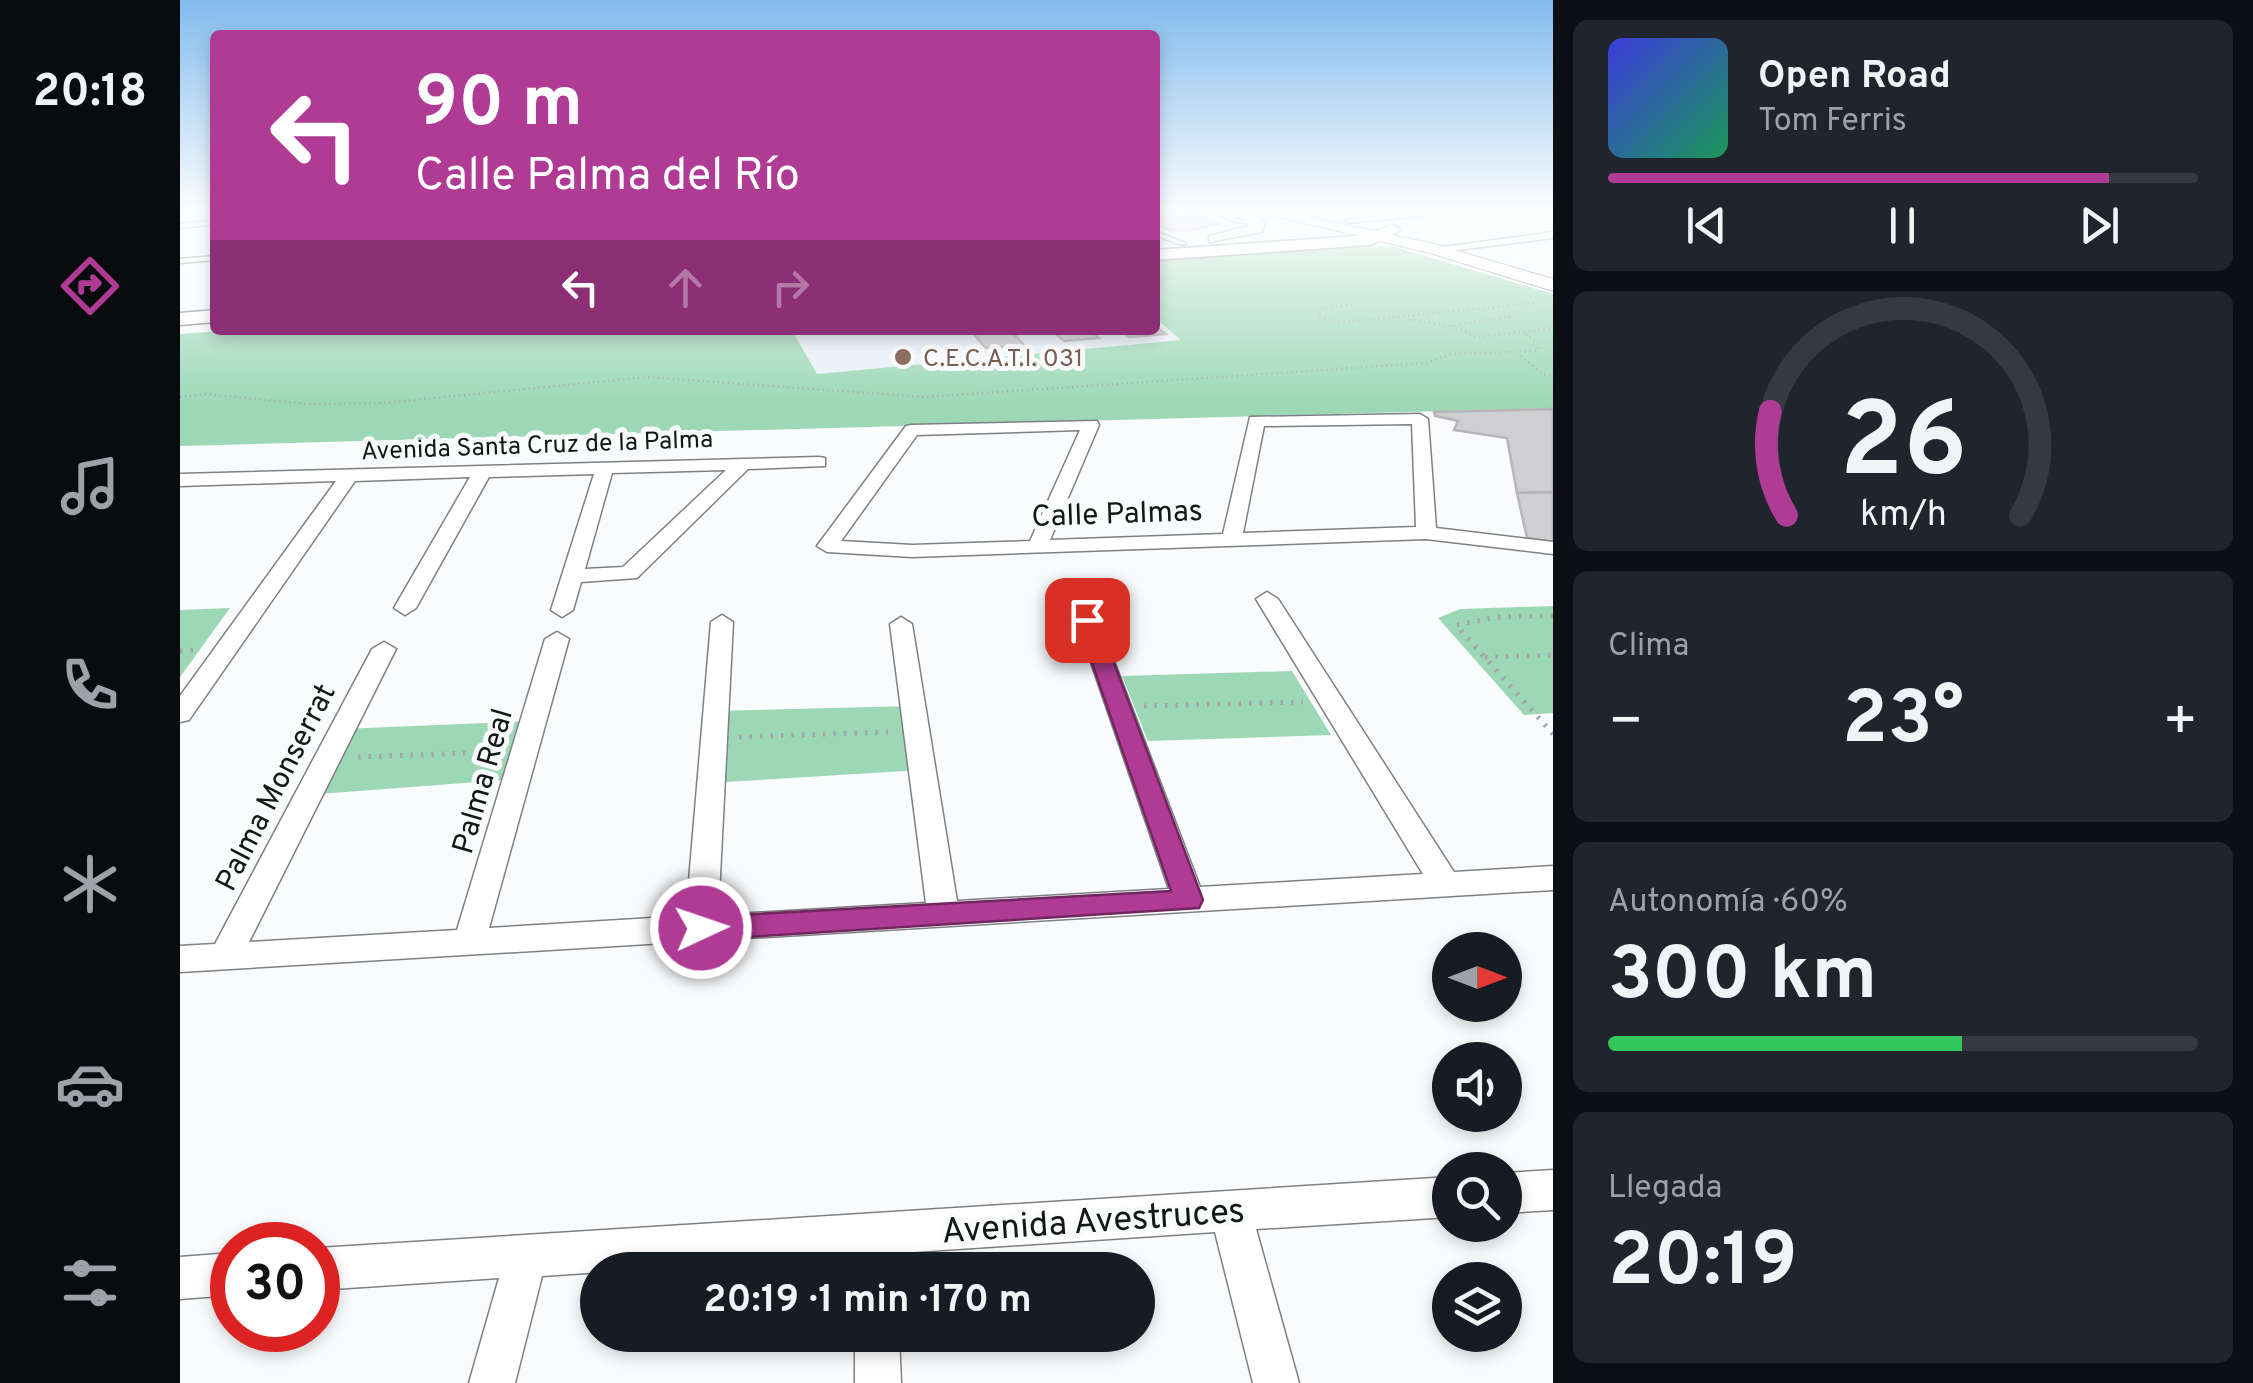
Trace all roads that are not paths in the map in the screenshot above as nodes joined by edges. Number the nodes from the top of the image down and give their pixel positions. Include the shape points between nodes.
1 (1527, 277) edge
2 (1553, 284) edge
3 (210, 316) edge
4 (180, 319) edge
5 (210, 326) edge
6 (180, 329) edge
7 (819, 462) dead end
8 (742, 465) junction
9 (604, 470) junction
10 (482, 474) junction
11 (348, 476) junction
12 (180, 480) edge
13 (204, 480) junction
14 (180, 503) edge
15 (1426, 533) junction
16 (1232, 538) junction
17 (1037, 547) junction
18 (1553, 548) edge
19 (572, 576) junction
20 (1268, 599) dead end
21 (405, 608) dead end
22 (562, 610) dead end
23 (1087, 620) dead end
24 (722, 622) dead end
25 (901, 624) dead end
26 (557, 639) dead end
27 (384, 649) dead end
28 (180, 714) edge
29 (1550, 879) edge
30 (1446, 886) junction
31 (1189, 900) junction
32 (943, 914) junction
33 (701, 928) junction
34 (469, 942) junction
35 (225, 956) junction
36 (180, 959) edge
37 (1553, 1190) edge
38 (1522, 1192) edge
39 (1432, 1198) edge
40 (1230, 1211) junction
41 (877, 1252) edge
42 (580, 1255) edge
43 (526, 1256) junction
44 (340, 1268) edge
45 (210, 1276) edge
46 (180, 1278) edge
47 (878, 1352) edge
48 (492, 1383) edge
49 (878, 1383) edge
50 (1276, 1383) edge

1 - 2 main road
3 - 4 main road
5 - 6 main road
7 - 8 street
8 - 9 street, Avenida Santa Cruz de la Palma
8 - 19 street, Avenida Santa Cruz de la Palma via 628,573
9 - 10 street, Avenida Santa Cruz de la Palma
9 - 19 street
10 - 11 street, Avenida Santa Cruz de la Palma
10 - 21 street
11 - 13 street, Avenida Santa Cruz de la Palma
11 - 28 street
12 - 13 street, Avenida Santa Cruz de la Palma
13 - 14 street
15 - 16 street, Calle Palmas
15 - 16 street via 1420,419 1256,421
15 - 18 street, Calle Palmas
16 - 17 street, Calle Palmas
17 - 17 street, Calle Palmas via 1092,424 912,430 827,546
19 - 22 street
20 - 30 street
23 - 31 street
24 - 33 street
25 - 32 street
26 - 34 street, Palma Real
27 - 35 street, Palma Monserrat
29 - 30 street
30 - 31 street
31 - 32 street
32 - 33 street
33 - 34 street
34 - 35 street
35 - 36 street
37 - 38 street
39 - 40 street, Avenida Avestruces
40 - 41 street, Avenida Avestruces
40 - 50 street
42 - 43 street, Avenida Avestruces
43 - 44 street, Avenida Avestruces
43 - 48 street
45 - 46 street
47 - 49 street

